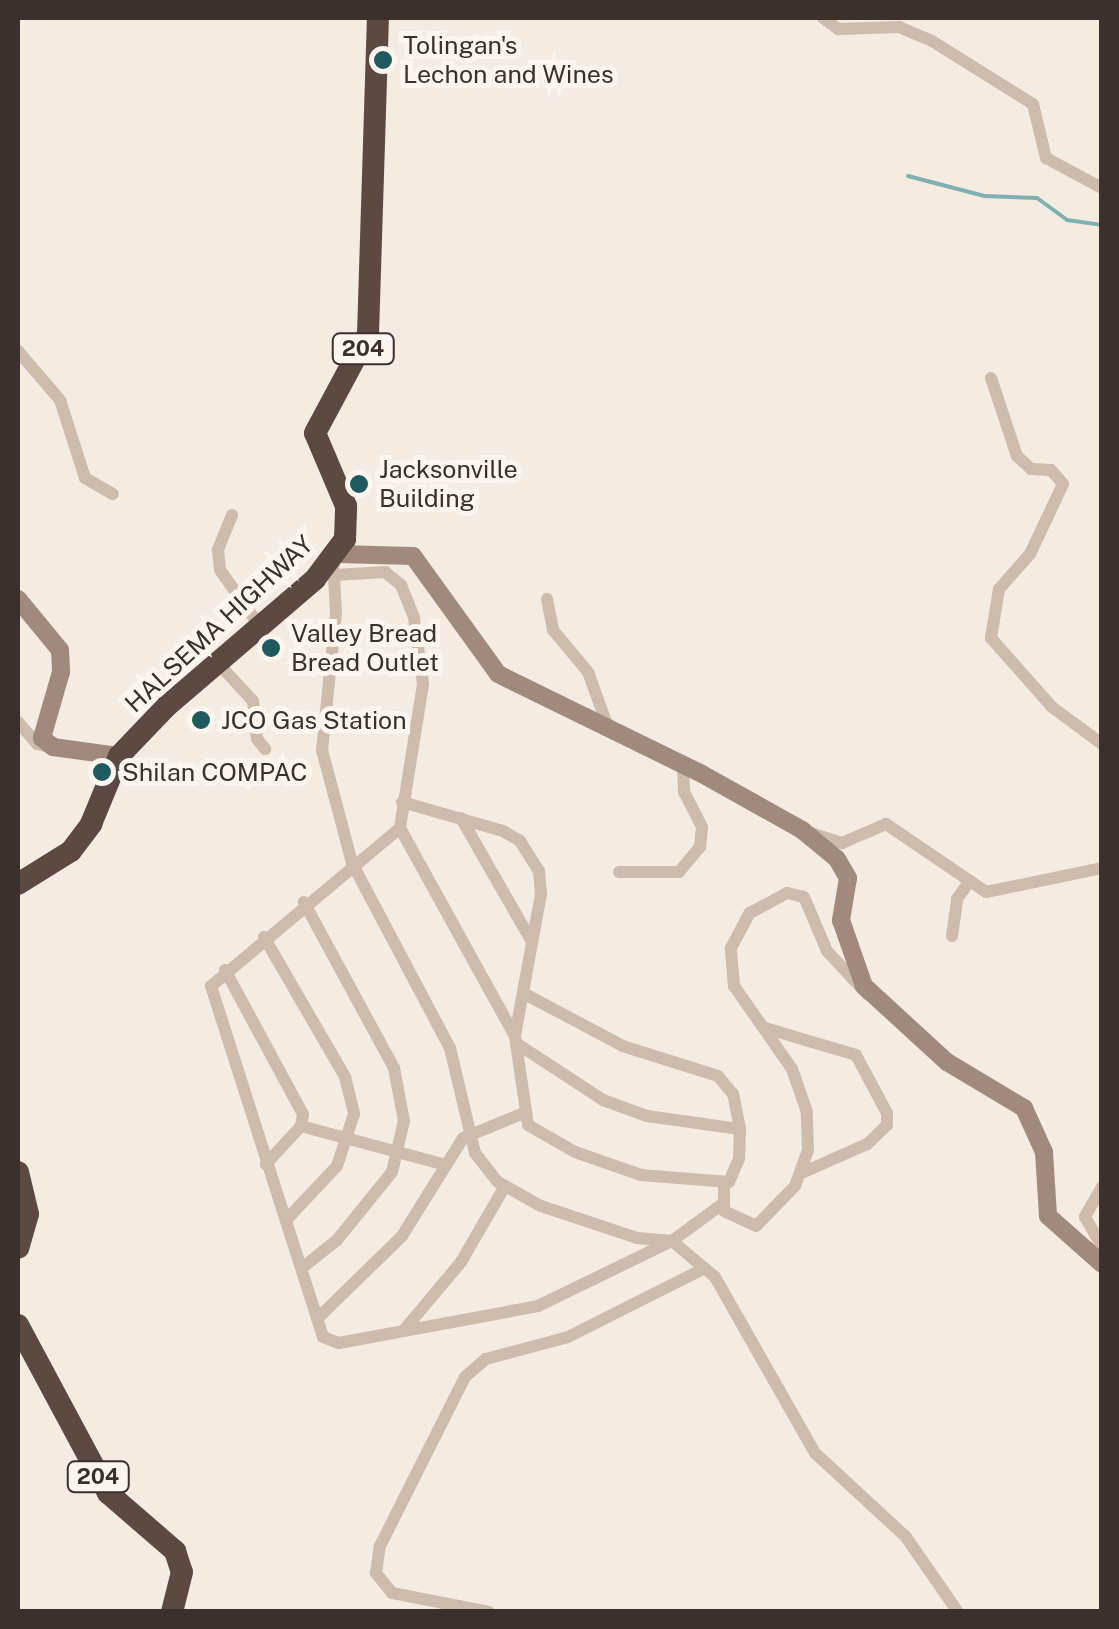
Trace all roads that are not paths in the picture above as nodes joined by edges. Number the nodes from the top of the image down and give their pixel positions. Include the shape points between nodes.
1 (378, 18) edge
2 (823, 18) edge
3 (1102, 188) edge
4 (18, 351) edge
5 (991, 378) dead end
6 (113, 494) dead end
7 (232, 515) dead end
8 (336, 562) junction
9 (18, 599) edge
10 (547, 599) dead end
11 (259, 626) junction
12 (216, 662) junction
13 (18, 722) edge
14 (609, 730) junction
15 (1102, 744) edge
16 (53, 747) junction
17 (265, 749) dead end
18 (118, 756) junction
19 (683, 766) junction
20 (402, 802) junction
21 (461, 818) junction
22 (400, 828) junction
23 (802, 830) junction
24 (352, 863) junction
25 (1102, 868) edge
26 (619, 872) dead end
27 (968, 882) junction
28 (18, 884) edge
29 (304, 902) junction
30 (952, 936) dead end
31 (264, 937) junction
32 (532, 942) junction
33 (225, 970) junction
34 (523, 993) junction
35 (872, 998) junction
36 (761, 1027) junction
37 (515, 1039) junction
38 (524, 1113) junction
39 (301, 1126) junction
40 (740, 1128) junction
41 (466, 1135) junction
42 (349, 1141) junction
43 (398, 1154) junction
44 (266, 1164) junction
45 (446, 1165) junction
46 (18, 1172) edge
47 (802, 1172) junction
48 (506, 1186) junction
49 (724, 1186) junction
50 (1102, 1186) edge
51 (720, 1205) junction
52 (287, 1219) junction
53 (672, 1241) junction
54 (18, 1248) edge
55 (1102, 1248) edge
56 (1102, 1264) edge
57 (302, 1268) junction
58 (705, 1268) junction
59 (317, 1319) junction
60 (18, 1325) edge
61 (404, 1330) junction
62 (172, 1612) edge
63 (488, 1612) edge
64 (958, 1612) edge

1 - 8 highway, HALSEMA HIGHWAY / 204 via 368,334 315,433 348,514
2 - 3 street via 838,28 899,27 932,41 1033,104 1046,158
4 - 6 street via 60,400 85,478
5 - 15 street via 1023,464 1052,470 1063,484 1030,554 998,589 991,638 1052,707
7 - 11 street via 218,550 220,570
8 - 11 highway, HALSEMA HIGHWAY
8 - 14 street via 413,556 490,668
8 - 20 street via 385,572 400,585 414,618 423,684
8 - 24 street via 321,746
9 - 16 street via 60,650 61,672 42,734
10 - 14 street via 553,630 588,672
11 - 12 highway, HALSEMA HIGHWAY
12 - 17 street via 252,701 257,739
12 - 18 highway, HALSEMA HIGHWAY
13 - 16 street via 38,744
14 - 19 street
16 - 18 street
18 - 28 highway, HALSEMA HIGHWAY via 82,838
19 - 23 street
19 - 26 street via 684,792 702,836 690,863 667,875
20 - 21 street
20 - 22 street
21 - 32 street
21 - 32 street via 504,831 532,857 541,884
22 - 24 street
22 - 37 street
23 - 27 street via 842,843 886,824
23 - 35 street via 848,878 841,920
24 - 29 street
24 - 41 street via 450,1048
25 - 27 street via 1021,881 998,892
27 - 30 street via 957,898
29 - 31 street
29 - 43 street via 402,1086
31 - 33 street
31 - 42 street via 345,1077 354,1114
32 - 34 street
33 - 39 street via 299,1101
33 - 44 street via 211,990
34 - 37 street
34 - 40 street via 622,1046 718,1076 733,1094
35 - 36 street via 827,951 812,905 787,893 750,913 732,948 734,986
35 - 56 street via 955,1068 1024,1108 1044,1152 1048,1216
36 - 47 street via 786,1056 807,1112
36 - 47 street via 852,1052 887,1113 887,1125 866,1144
37 - 38 street
37 - 40 street via 603,1100 647,1116
38 - 41 street
38 - 49 street via 536,1134 582,1155 652,1178
39 - 42 street
39 - 44 street
40 - 49 street via 737,1168
41 - 45 street
41 - 48 street via 484,1167
42 - 43 street
42 - 52 street via 320,1188
43 - 45 street
43 - 57 street via 368,1206
44 - 52 street
45 - 59 street via 402,1236
46 - 54 highway via 28,1214
47 - 51 street via 785,1201 756,1226 738,1223
48 - 53 street via 592,1226
48 - 61 street via 461,1262
49 - 51 street
50 - 55 street via 1085,1218
51 - 53 street
52 - 57 street
53 - 58 street
53 - 61 street via 538,1306
57 - 59 street
58 - 63 street via 568,1337 486,1359 465,1377 380,1546 376,1573 392,1593
58 - 64 street via 744,1318 815,1453 906,1538
59 - 61 street via 330,1343
60 - 62 highway, 204 via 108,1493 168,1541 180,1560

